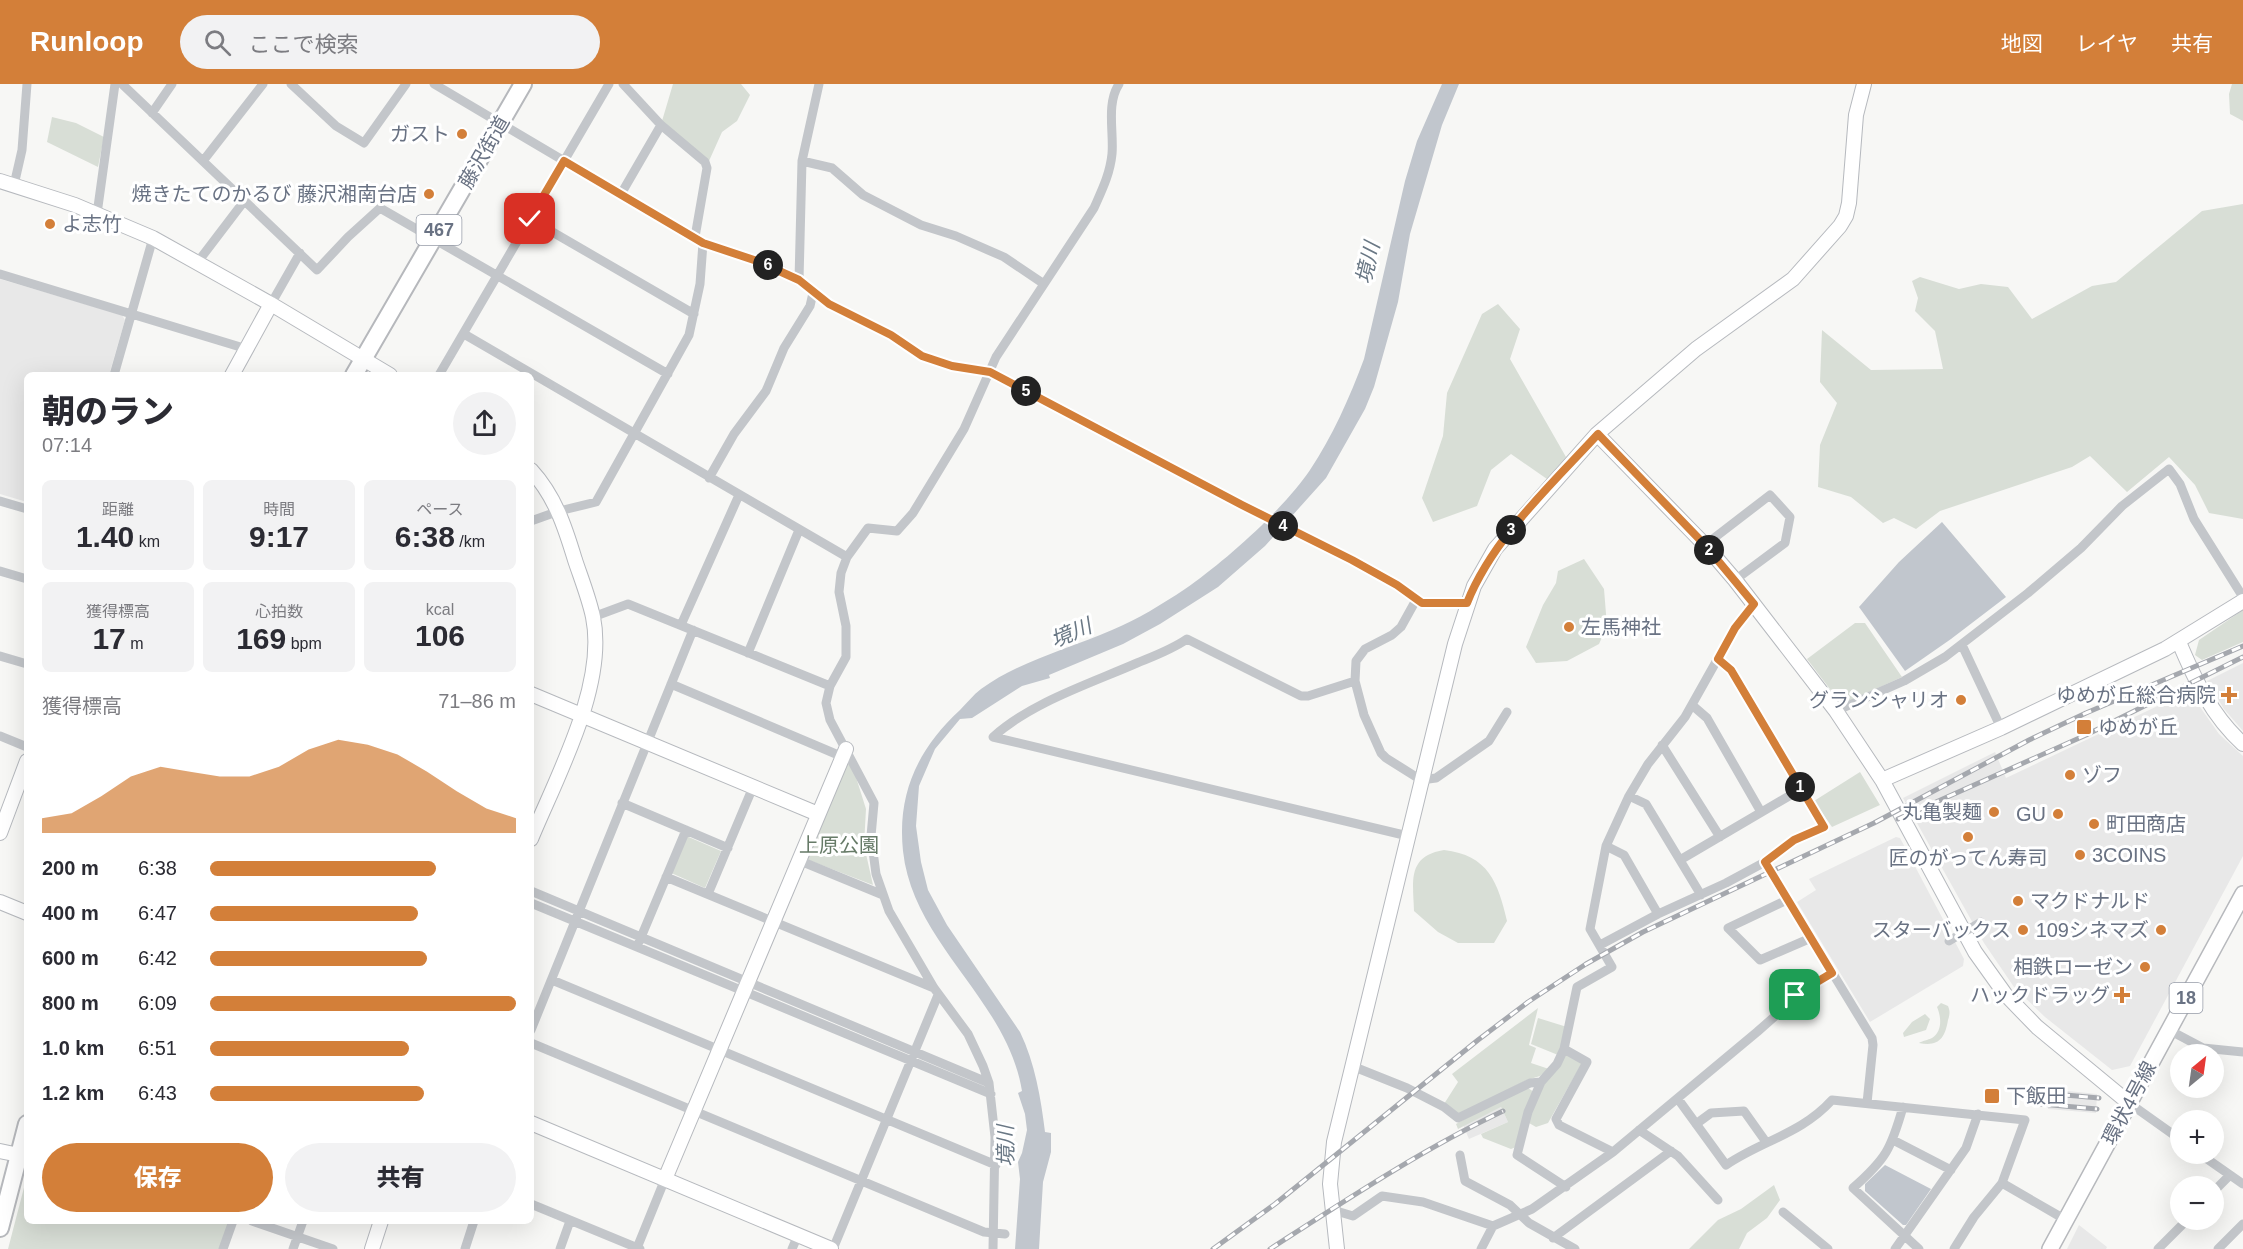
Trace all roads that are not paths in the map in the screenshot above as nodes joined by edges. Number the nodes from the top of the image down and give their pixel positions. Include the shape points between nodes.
1 (27, 84) edge
2 (115, 84) edge
3 (122, 84) edge
4 (172, 84) edge
5 (263, 84) edge
6 (291, 84) edge
7 (406, 84) edge
8 (434, 84) edge
9 (523, 84) edge
10 (609, 84) edge
11 (622, 84) edge
12 (819, 84) edge
13 (1119, 84) edge
14 (1864, 84) edge
15 (152, 113) junction
16 (500, 124) junction
17 (661, 125) junction
18 (203, 161) junction
19 (564, 161) junction
20 (802, 161) junction
21 (7, 183) edge
22 (621, 194) junction
23 (245, 200) junction
24 (97, 214) junction
25 (530, 219) junction
26 (153, 238) junction
27 (433, 240) junction
28 (699, 240) junction
29 (300, 253) junction
30 (197, 263) junction
31 (0, 274) edge
32 (497, 276) junction
33 (799, 280) junction
34 (1044, 284) junction
35 (813, 293) junction
36 (271, 304) junction
37 (131, 314) junction
38 (694, 314) junction
39 (464, 334) junction
40 (247, 349) junction
41 (363, 360) junction
42 (115, 372) edge
43 (234, 372) edge
44 (356, 372) edge
45 (385, 372) edge
46 (441, 372) edge
47 (529, 372) edge
48 (990, 372) junction
49 (668, 374) junction
50 (534, 375) edge
51 (636, 434) junction
52 (1598, 434) junction
53 (534, 473) edge
54 (709, 478) junction
55 (739, 495) junction
56 (0, 501) edge
57 (24, 508) edge
58 (559, 511) junction
59 (534, 520) edge
60 (799, 530) junction
61 (1705, 545) junction
62 (847, 557) junction
63 (0, 571) edge
64 (24, 578) edge
65 (1735, 580) junction
66 (2243, 599) edge
67 (1416, 600) junction
68 (1467, 603) junction
69 (1754, 604) junction
70 (593, 617) junction
71 (681, 625) junction
72 (693, 630) junction
73 (2179, 642) junction
74 (1962, 645) junction
75 (748, 653) junction
76 (0, 656) edge
77 (1718, 659) junction
78 (24, 663) edge
79 (1355, 681) junction
80 (671, 684) junction
81 (830, 686) junction
82 (534, 695) edge
83 (1692, 705) junction
84 (1836, 711) junction
85 (1507, 712) dead end
86 (582, 715) junction
87 (2001, 728) junction
88 (0, 736) edge
89 (647, 742) junction
90 (2243, 744) edge
91 (1662, 745) junction
92 (24, 746) edge
93 (844, 753) junction
94 (24, 767) edge
95 (1421, 780) junction
96 (1882, 780) junction
97 (753, 787) junction
98 (1801, 789) junction
99 (1629, 795) junction
100 (622, 803) junction
101 (3, 812) edge
102 (1761, 812) junction
103 (818, 814) junction
104 (686, 830) junction
105 (534, 832) edge
106 (0, 833) edge
107 (1408, 836) junction
108 (1720, 837) junction
109 (1606, 846) junction
110 (728, 849) junction
111 (798, 860) junction
112 (1680, 860) junction
113 (1765, 862) junction
114 (666, 877) junction
115 (534, 892) edge
116 (708, 894) junction
117 (2243, 894) edge
118 (883, 895) junction
119 (1701, 895) junction
120 (1787, 900) junction
121 (0, 902) edge
122 (534, 904) edge
123 (24, 912) edge
124 (580, 912) junction
125 (1658, 914) junction
126 (773, 921) junction
127 (576, 922) junction
128 (1981, 922) dead end
129 (641, 938) junction
130 (1811, 938) junction
131 (1949, 941) dead end
132 (1600, 945) junction
133 (637, 947) junction
134 (1832, 973) junction
135 (552, 980) junction
136 (745, 987) junction
137 (936, 992) junction
138 (534, 1023) edge
139 (2169, 1030) junction
140 (534, 1044) edge
141 (719, 1049) junction
142 (1564, 1049) junction
143 (2243, 1052) edge
144 (913, 1057) junction
145 (1352, 1066) junction
146 (1541, 1082) junction
147 (989, 1083) junction
148 (991, 1094) junction
149 (1678, 1099) junction
150 (1866, 1103) junction
151 (2129, 1103) junction
152 (1903, 1107) junction
153 (693, 1111) junction
154 (1978, 1114) junction
155 (886, 1119) junction
156 (1696, 1124) junction
157 (534, 1125) edge
158 (1639, 1130) junction
159 (2170, 1132) edge
160 (24, 1136) edge
161 (1893, 1140) junction
162 (1766, 1142) junction
163 (0, 1151) edge
164 (1671, 1151) junction
165 (1613, 1152) junction
166 (19, 1155) junction
167 (1460, 1155) dead end
168 (2214, 1164) edge
169 (996, 1165) junction
170 (1951, 1170) junction
171 (2230, 1175) junction
172 (665, 1179) junction
173 (861, 1181) junction
174 (2224, 1181) edge
175 (2002, 1182) junction
176 (2243, 1184) edge
177 (1566, 1187) junction
178 (1718, 1200) dead end
179 (534, 1205) edge
180 (1333, 1210) junction
181 (1784, 1212) dead end
182 (1520, 1214) junction
183 (2066, 1220) junction
184 (570, 1221) junction
185 (231, 1224) edge
186 (261, 1224) edge
187 (302, 1224) edge
188 (380, 1224) edge
189 (473, 1224) edge
190 (2243, 1224) edge
191 (1493, 1226) junction
192 (0, 1228) edge
193 (2177, 1230) edge
194 (993, 1234) junction
195 (1005, 1234) dead end
196 (798, 1235) junction
197 (1904, 1236) junction
198 (298, 1237) junction
199 (1554, 1238) junction
200 (639, 1248) edge
201 (223, 1249) edge
202 (293, 1249) edge
203 (333, 1249) edge
204 (372, 1249) edge
205 (465, 1249) edge
206 (560, 1249) edge
207 (792, 1249) edge
208 (832, 1249) edge
209 (993, 1249) edge
210 (1337, 1249) edge
211 (1481, 1249) edge
212 (1575, 1249) edge
213 (1828, 1249) edge
214 (1896, 1249) edge
215 (1919, 1249) edge
216 (1954, 1249) edge
217 (2050, 1249) edge
218 (2158, 1249) edge
219 (2218, 1249) edge

1 - 21 street via 22,150
2 - 24 street
3 - 15 street
4 - 15 street
5 - 18 street
6 - 7 street via 336,126 364,143
8 - 16 street
9 - 16 highway, 藤沢街道 / 467
10 - 19 street
11 - 17 street
12 - 20 street
13 - 34 street via 1112,109 1112,155 1106,181 1094,208
14 - 52 street via 1856,115 1849,203 1840,226 1793,279 1696,349
15 - 18 street
16 - 19 street
16 - 27 highway, 藤沢街道 / 467
17 - 22 street
17 - 28 street via 705,162 707,168
18 - 23 street
19 - 22 street
19 - 25 street
20 - 33 street
20 - 34 street via 832,168 863,195 921,225 1004,257
21 - 24 street
22 - 28 street
23 - 29 street
23 - 30 street
24 - 26 street
25 - 32 street
25 - 38 street
26 - 30 street
26 - 37 street
27 - 29 street via 380,208 317,270
27 - 32 street
27 - 41 highway, 藤沢街道 / 467
28 - 33 street
28 - 38 street via 700,284
29 - 36 street
30 - 36 street
31 - 37 street
32 - 39 street
32 - 49 street
33 - 35 street
34 - 48 street
35 - 48 street via 922,356
35 - 54 street via 805,317 784,348 766,391 734,434
36 - 40 street
36 - 41 street
37 - 40 street
37 - 42 street
38 - 49 street via 689,335
39 - 46 street
39 - 47 street
40 - 43 street
41 - 44 highway, 藤沢街道 / 467
41 - 45 street
48 - 62 street via 964,429 913,513 897,531 868,528
48 - 67 street via 1397,585
49 - 51 street
50 - 51 street
51 - 54 street
51 - 58 street via 596,502
52 - 61 street
52 - 68 street via 1495,549
53 - 58 street
54 - 55 street
55 - 60 street
55 - 71 street
56 - 57 street
58 - 59 street
58 - 70 street
60 - 62 street
60 - 75 street
61 - 65 street
61 - 65 street via 1770,495 1790,517 1785,543
62 - 81 street via 838,592 846,626 846,657
63 - 64 street
65 - 69 street
66 - 73 street
66 - 74 street via 2194,519 2180,484 2169,469 2122,506 2028,593
67 - 68 street
67 - 79 street via 1401,627 1359,655
68 - 95 street
69 - 77 street
69 - 84 street
70 - 71 street via 628,604
70 - 86 street via 595,662
71 - 72 street
72 - 75 street
72 - 80 street
73 - 87 street
73 - 90 street via 2198,687
74 - 84 street via 1904,681
74 - 87 street
75 - 81 street
76 - 78 street
77 - 83 street
77 - 98 street via 1731,670
79 - 95 street via 1364,715 1381,753
79 - 107 street via 1308,696 1292,694 1187,639 1160,655 1018,717 993,737
80 - 89 street
80 - 93 street
81 - 93 street via 826,703
82 - 86 street
83 - 91 street
83 - 102 street via 1707,718
84 - 96 street
85 - 95 street via 1489,741 1436,778
86 - 89 street
86 - 105 street
87 - 96 street
88 - 92 street
89 - 97 street
89 - 100 street
91 - 99 street
91 - 108 street
93 - 103 street
93 - 118 street via 874,803 871,836
94 - 101 street
95 - 107 street
96 - 151 street via 1974,952 1999,987 2037,1027
97 - 103 street
97 - 110 street
98 - 102 street
98 - 113 street via 1824,827 1794,840
99 - 109 street
99 - 112 street via 1646,804
100 - 104 street
100 - 124 street
101 - 106 street
102 - 108 street
103 - 111 street
104 - 110 street
104 - 114 street
107 - 145 street
108 - 112 street
109 - 125 street via 1624,855
109 - 132 street via 1590,929
110 - 116 street
111 - 118 street
111 - 126 street
112 - 119 street
113 - 119 street
113 - 120 street
114 - 116 street
114 - 129 street
115 - 124 street
116 - 126 street
117 - 139 main road, 環状4号線 / 18
118 - 137 street
119 - 125 street
120 - 130 street
120 - 130 street via 1728,928 1760,960
121 - 123 street
122 - 127 street
124 - 127 street
124 - 129 street
125 - 132 street
126 - 136 street
126 - 137 street
127 - 133 street
127 - 135 street
128 - 131 street, bridge
129 - 133 street
129 - 136 street
130 - 134 street
132 - 142 street via 1612,967 1577,987
133 - 136 street
134 - 149 street via 1795,995
134 - 150 street via 1872,1038
135 - 138 street
135 - 141 street
136 - 141 street
136 - 144 street
137 - 144 street
137 - 147 street via 968,1034
139 - 143 street via 2203,1048
139 - 151 main road, 環状4号線 / 18
140 - 153 street
141 - 153 street
141 - 155 street
142 - 146 street
142 - 165 street via 1587,1062 1556,1119 1558,1125
144 - 147 street
144 - 148 street
144 - 155 street
145 - 146 street via 1407,1088 1458,1118 1530,1083
145 - 180 street via 1334,1142 1330,1184
146 - 177 street via 1517,1155
147 - 148 street
148 - 169 street
149 - 156 street
149 - 158 street
150 - 152 street
150 - 162 street via 1832,1100 1794,1131
151 - 159 street
151 - 183 main road, 環状4号線 / 18
152 - 154 street
152 - 161 street
153 - 172 street
153 - 173 street
154 - 170 street via 1966,1148
154 - 175 street via 2025,1120
155 - 169 street
155 - 173 street
156 - 162 street via 1711,1113 1744,1111
156 - 162 street via 1726,1165
157 - 172 street
158 - 164 street
158 - 165 street
160 - 166 highway
161 - 170 street
161 - 197 street via 1882,1159 1853,1188
163 - 166 street
164 - 178 street
164 - 199 street
165 - 177 street
166 - 192 highway
167 - 182 street via 1464,1181
168 - 171 street
169 - 194 street
170 - 197 street
171 - 174 street
171 - 176 street
172 - 196 street
172 - 200 street
173 - 194 street
173 - 208 street
175 - 183 street
175 - 216 street
177 - 182 street
179 - 184 street
180 - 191 street via 1353,1216 1382,1196 1406,1198
180 - 210 street
181 - 213 street
182 - 191 street
182 - 199 street
183 - 217 main road, 環状4号線 / 18
184 - 200 street
184 - 206 street
185 - 201 street
186 - 198 street
187 - 198 street
188 - 204 street
189 - 205 street
190 - 219 street
191 - 211 street
193 - 218 street
194 - 195 street
194 - 209 street
196 - 207 street
196 - 208 street
197 - 214 street
197 - 215 street
198 - 202 street
198 - 203 street
199 - 212 street

